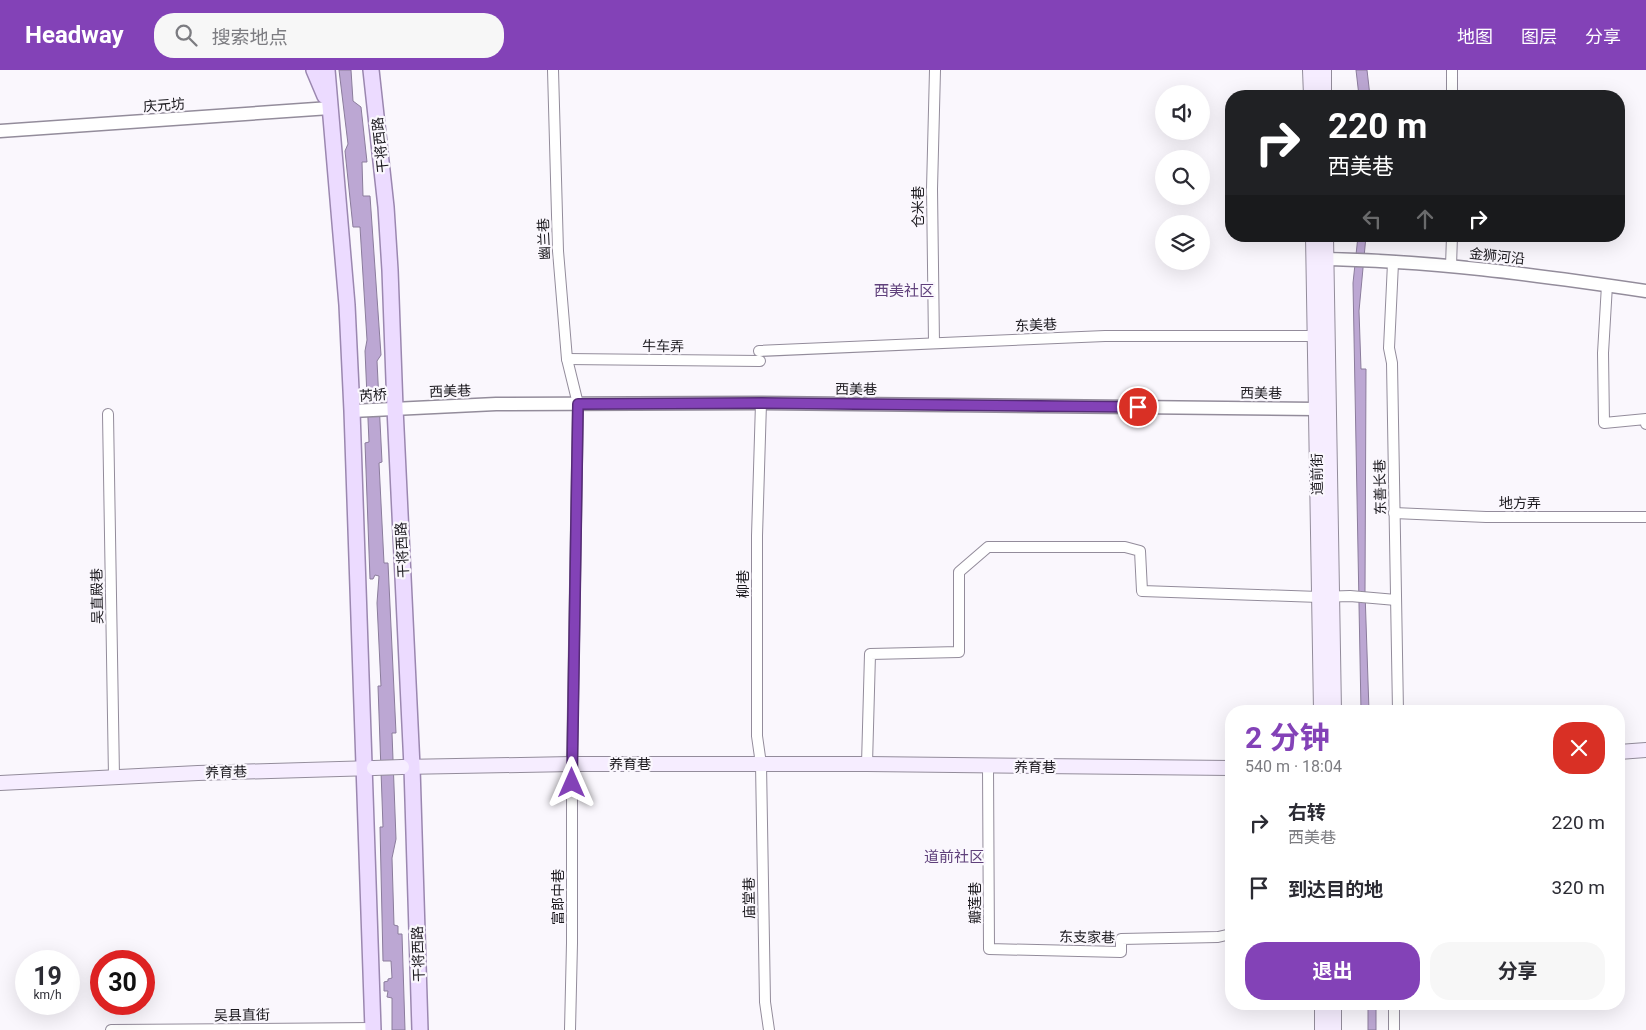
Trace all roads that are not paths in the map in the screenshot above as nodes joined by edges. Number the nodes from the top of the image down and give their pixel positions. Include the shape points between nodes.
1 (314, 70) edge
2 (327, 70) edge
3 (371, 70) edge
4 (380, 70) edge
5 (553, 70) edge
6 (935, 70) edge
7 (1310, 70) edge
8 (1324, 70) edge
9 (1452, 70) edge
10 (1311, 90) edge
11 (1324, 90) edge
12 (1452, 90) edge
13 (375, 96) junction
14 (330, 108) junction
15 (0, 131) edge
16 (1315, 242) edge
17 (1324, 242) edge
18 (1452, 242) edge
19 (1320, 259) junction
20 (1393, 263) junction
21 (1451, 266) junction
22 (1607, 285) junction
23 (1646, 291) edge
24 (1314, 336) junction
25 (934, 343) junction
26 (760, 356) joint
27 (567, 359) junction
28 (761, 403) junction
29 (578, 404) junction
30 (389, 409) junction
31 (1316, 409) junction
32 (357, 410) junction
33 (108, 414) dead end
34 (1646, 424) edge
35 (1394, 513) junction
36 (1646, 517) edge
37 (1325, 597) junction
38 (1396, 600) junction
39 (1321, 705) edge
40 (1334, 705) edge
41 (1398, 705) edge
42 (1646, 750) edge
43 (1625, 752) edge
44 (572, 764) junction
45 (761, 764) junction
46 (867, 764) junction
47 (370, 767) junction
48 (407, 767) junction
49 (988, 767) junction
50 (1225, 768) edge
51 (114, 777) junction
52 (0, 783) edge
53 (1225, 935) edge
54 (989, 949) joint
55 (1322, 1010) edge
56 (1334, 1010) edge
57 (1394, 1010) edge
58 (373, 1029) edge
59 (111, 1030) edge
60 (420, 1030) edge
61 (570, 1030) edge
62 (769, 1030) edge
63 (1322, 1030) edge
64 (1334, 1030) edge
65 (1394, 1030) edge

1 - 14 main road
2 - 14 main road
3 - 13 main road, 干将西路
4 - 13 main road
5 - 27 street, 幽兰巷 via 558,252
6 - 25 street, 仓米巷 via 932,189
7 - 10 main road
8 - 11 main road
9 - 12 street
13 - 30 main road, 干将西路 via 388,225
14 - 15 street, 庆元坊
14 - 32 main road
16 - 19 main road, 道前街
17 - 19 main road, 道前街
18 - 21 street
19 - 20 street, 金狮河沿
19 - 24 main road, 道前街
19 - 37 main road, 道前街
20 - 21 street, 金狮河沿
20 - 35 street, 东善长巷 via 1389,348 1392,363
21 - 22 street, 金狮河沿
22 - 23 street, 金狮河沿
22 - 34 street via 1603,353 1604,423 1646,419
24 - 25 street, 东美巷 via 1105,336
24 - 31 main road, 道前街
25 - 26 street, 东美巷
26 - 27 street, 牛车弄
27 - 29 street, 幽兰巷
28 - 29 street, 西美巷
28 - 31 street, 西美巷
28 - 45 street, 柳巷 via 757,536 757,736
29 - 30 street, 西美巷
29 - 44 street, 富郎中巷
30 - 32 street, 芮桥
30 - 48 main road, 干将西路
31 - 37 main road, 道前街
32 - 47 main road
33 - 51 street, 吴直殿巷
35 - 36 street, 地方弄 via 1486,517
35 - 38 street, 东善长巷
37 - 38 street
37 - 39 main road, 道前街
37 - 40 main road, 道前街
37 - 46 street via 1142,591 1140,551 1125,548 988,548 959,572 959,652 870,654
38 - 41 street, 东善长巷
42 - 43 main road
44 - 45 main road, 养育巷
44 - 48 main road, 养育巷
44 - 61 street, 富郎中巷
45 - 46 main road, 养育巷
45 - 62 street, 庙堂巷 via 765,1002
46 - 49 main road, 养育巷
47 - 48 main road, 养育巷, bridge
47 - 51 main road, 养育巷
47 - 58 main road
48 - 60 main road, 干将西路
49 - 50 main road, 养育巷
49 - 54 street, 瓣莲巷
51 - 52 main road, 养育巷
53 - 54 street, 东支家巷 via 1121,939 1121,952
55 - 63 main road
56 - 64 main road
57 - 65 street
58 - 59 street, 吴县直街

